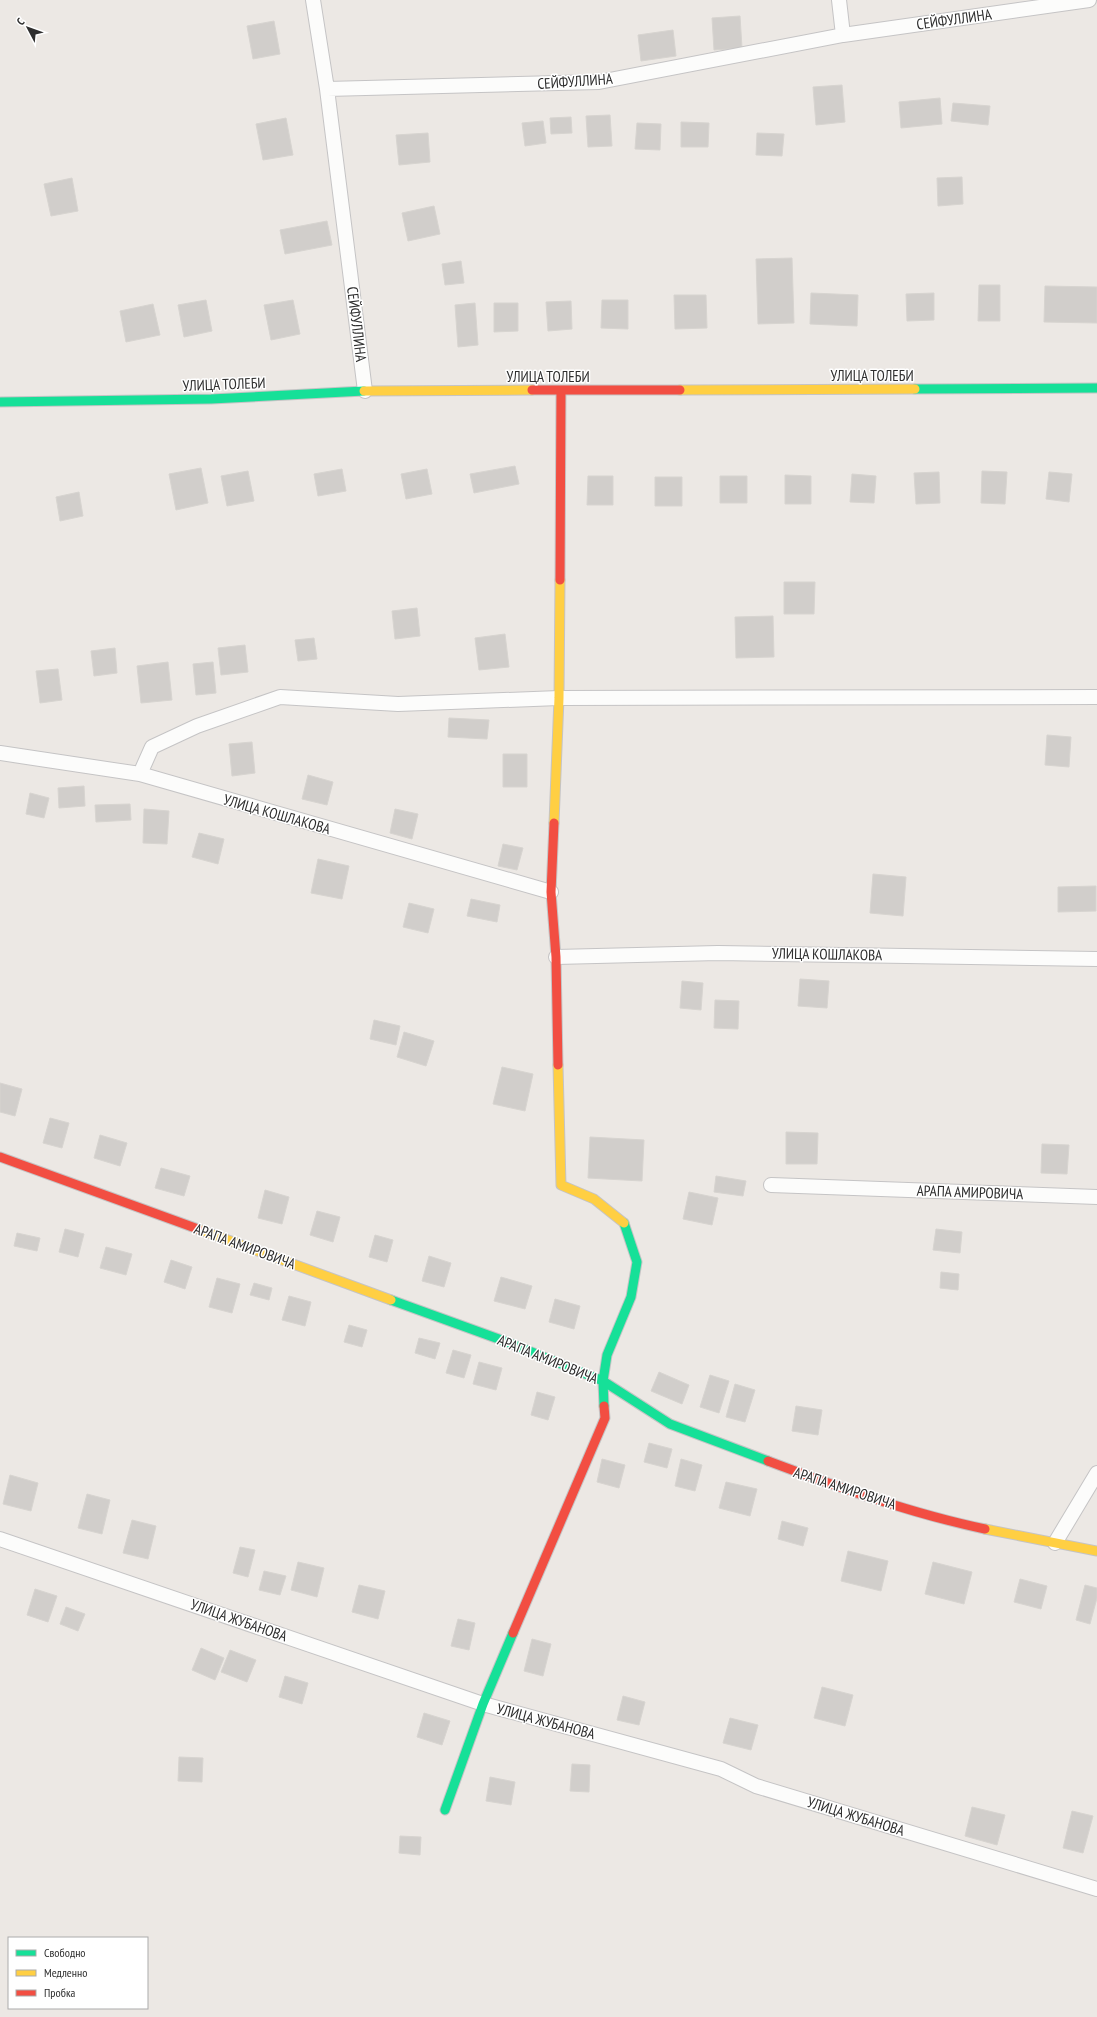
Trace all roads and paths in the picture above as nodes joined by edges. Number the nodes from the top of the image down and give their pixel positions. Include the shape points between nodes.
1 (313, 0) edge
2 (839, 0) edge
3 (1089, 0) edge
4 (843, 34) junction
5 (327, 89) junction
6 (1097, 388) edge
7 (561, 390) junction
8 (365, 391) junction
9 (0, 402) edge
10 (1097, 697) edge
11 (559, 698) junction
12 (0, 753) edge
13 (140, 774) junction
14 (551, 892) junction
15 (556, 957) junction
16 (1097, 959) edge
17 (0, 1157) edge
18 (771, 1185) dead end
19 (1097, 1196) edge
20 (603, 1381) junction
21 (1097, 1472) edge
22 (0, 1539) edge
23 (1055, 1543) junction
24 (1097, 1551) edge
25 (483, 1704) junction
26 (445, 1810) dead end
27 (1097, 1889) edge

1 - 5 street, СЕЙФУЛЛИНА
2 - 4 street
3 - 4 street, СЕЙФУЛЛИНА
4 - 5 street, СЕЙФУЛЛИНА via 599,82
5 - 8 street, СЕЙФУЛЛИНА
6 - 7 street, УЛИЦА ТОЛЕБИ
7 - 8 street, УЛИЦА ТОЛЕБИ
7 - 11 street
8 - 9 street, УЛИЦА ТОЛЕБИ via 211,399
10 - 11 street
11 - 13 street via 398,704 280,697 197,726 152,747
11 - 14 street
12 - 13 street, УЛИЦА КОШЛАКОВА
13 - 14 street, УЛИЦА КОШЛАКОВА
14 - 15 street
15 - 16 street, УЛИЦА КОШЛАКОВА via 718,953
15 - 20 street via 561,1185 594,1199 624,1222 638,1262 630,1298 607,1354
17 - 20 street, АРАПА АМИРОВИЧА via 507,1342
18 - 19 street, АРАПА АМИРОВИЧА
20 - 23 street, АРАПА АМИРОВИЧА via 670,1424 823,1482 957,1523
20 - 25 street via 605,1418
21 - 23 street
22 - 25 street, УЛИЦА ЖУБАНОВА
23 - 24 street, АРАПА АМИРОВИЧА
25 - 26 street
25 - 27 street, УЛИЦА ЖУБАНОВА via 720,1769 756,1786

